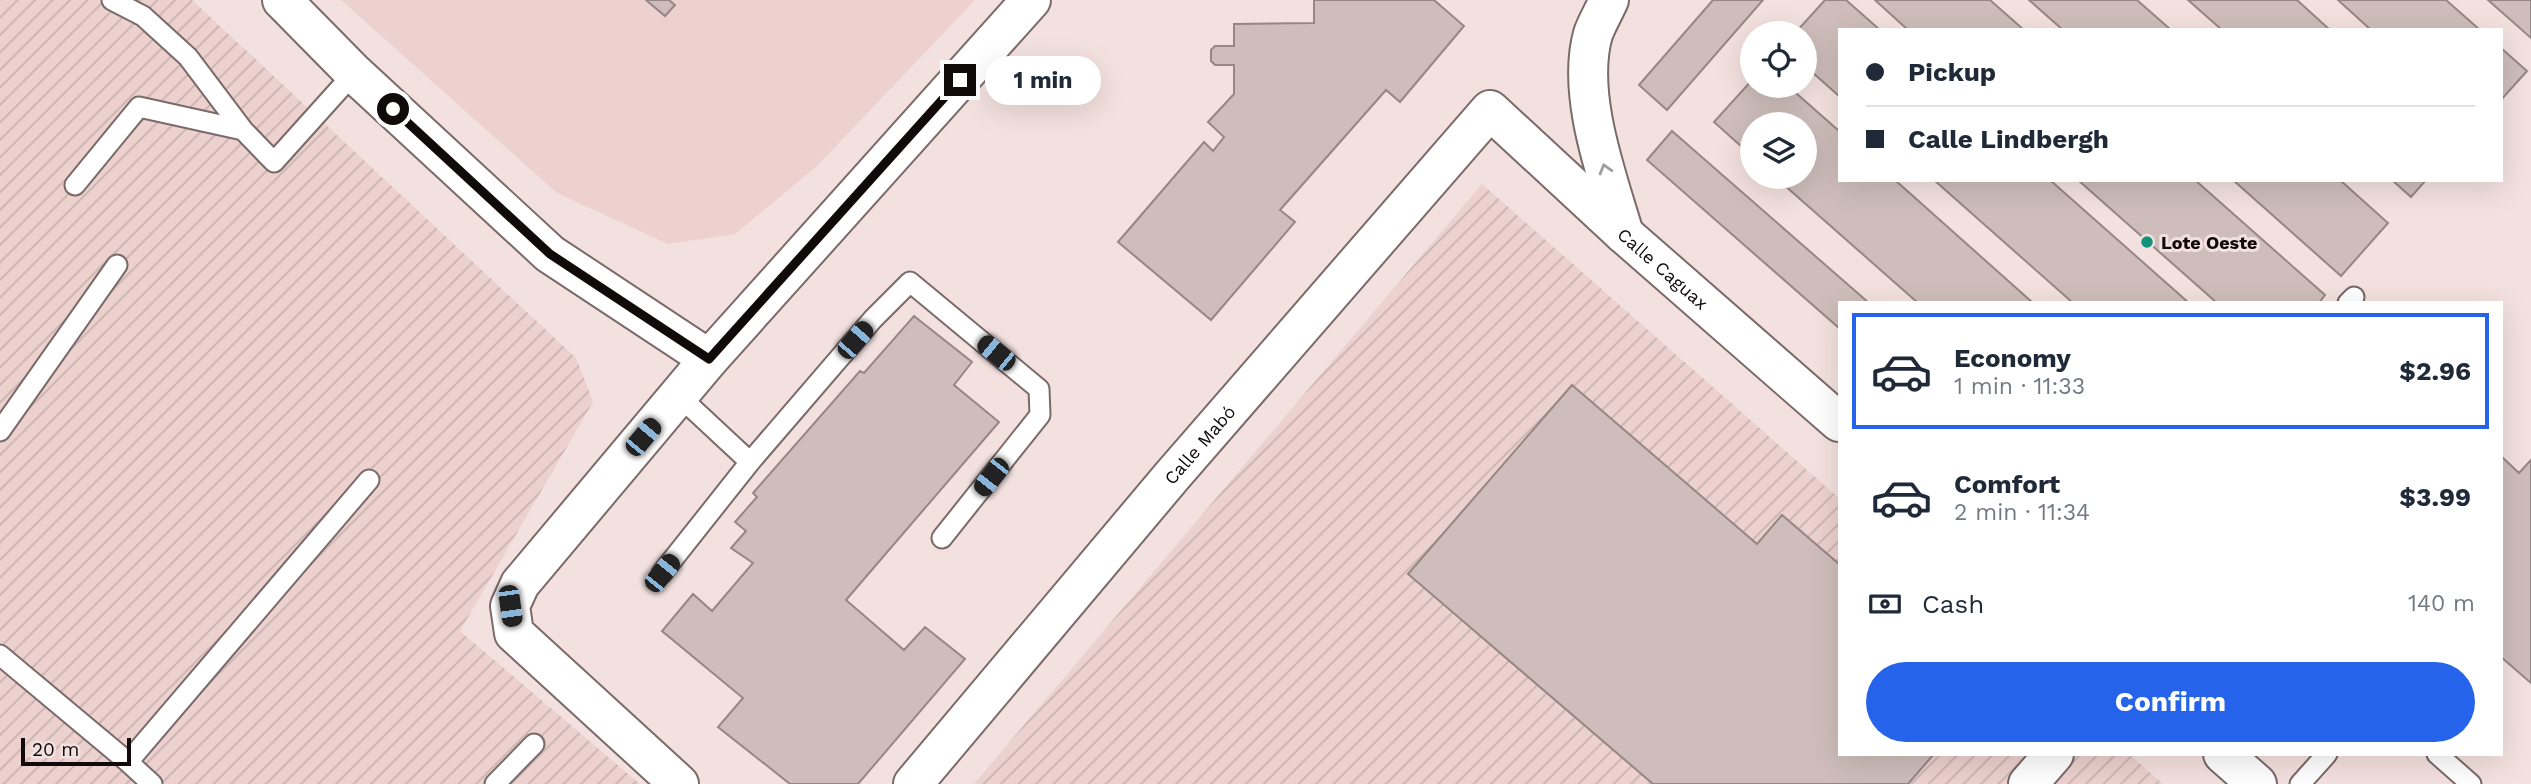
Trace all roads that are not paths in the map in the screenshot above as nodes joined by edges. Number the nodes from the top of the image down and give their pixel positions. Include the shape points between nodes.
1 (112, 0) edge
2 (282, 0) edge
3 (1031, 0) edge
4 (1609, 0) edge
5 (354, 73) junction
6 (1490, 110) joint
7 (243, 130) junction
8 (75, 185) dead end
9 (1624, 234) junction
10 (117, 265) dead end
11 (709, 359) junction
12 (678, 395) junction
13 (1838, 421) edge
14 (0, 431) edge
15 (750, 463) junction
16 (369, 480) dead end
17 (942, 538) dead end
18 (662, 573) dead end
19 (0, 654) edge
20 (534, 744) dead end
21 (2052, 756) edge
22 (2225, 756) edge
23 (2325, 756) edge
24 (2439, 756) edge
25 (128, 762) junction
26 (152, 784) edge
27 (495, 784) edge
28 (679, 784) edge
29 (913, 784) edge
30 (2028, 784) edge
31 (2257, 784) edge
32 (2300, 784) edge
33 (2471, 784) edge

1 - 7 lane via 143,16 188,57
2 - 5 street
3 - 11 street
9 -> 4 street via 1597,142 1587,69 1594,33
5 - 7 lane via 274,162
5 - 11 street via 550,254
6 - 9 street, Calle Caguax
6 - 29 street, Calle Mabó via 1172,476
7 - 8 lane via 139,107
9 - 13 street, Calle Caguax
10 - 14 lane
11 - 12 street
12 - 15 lane
12 - 28 street via 520,584 510,606 514,633
15 - 17 lane via 910,282 1039,389 1040,415
15 - 18 lane
16 - 25 lane
19 - 25 lane
20 - 27 lane
21 - 30 street
22 - 31 street
23 - 32 lane
24 - 33 lane
25 - 26 lane

